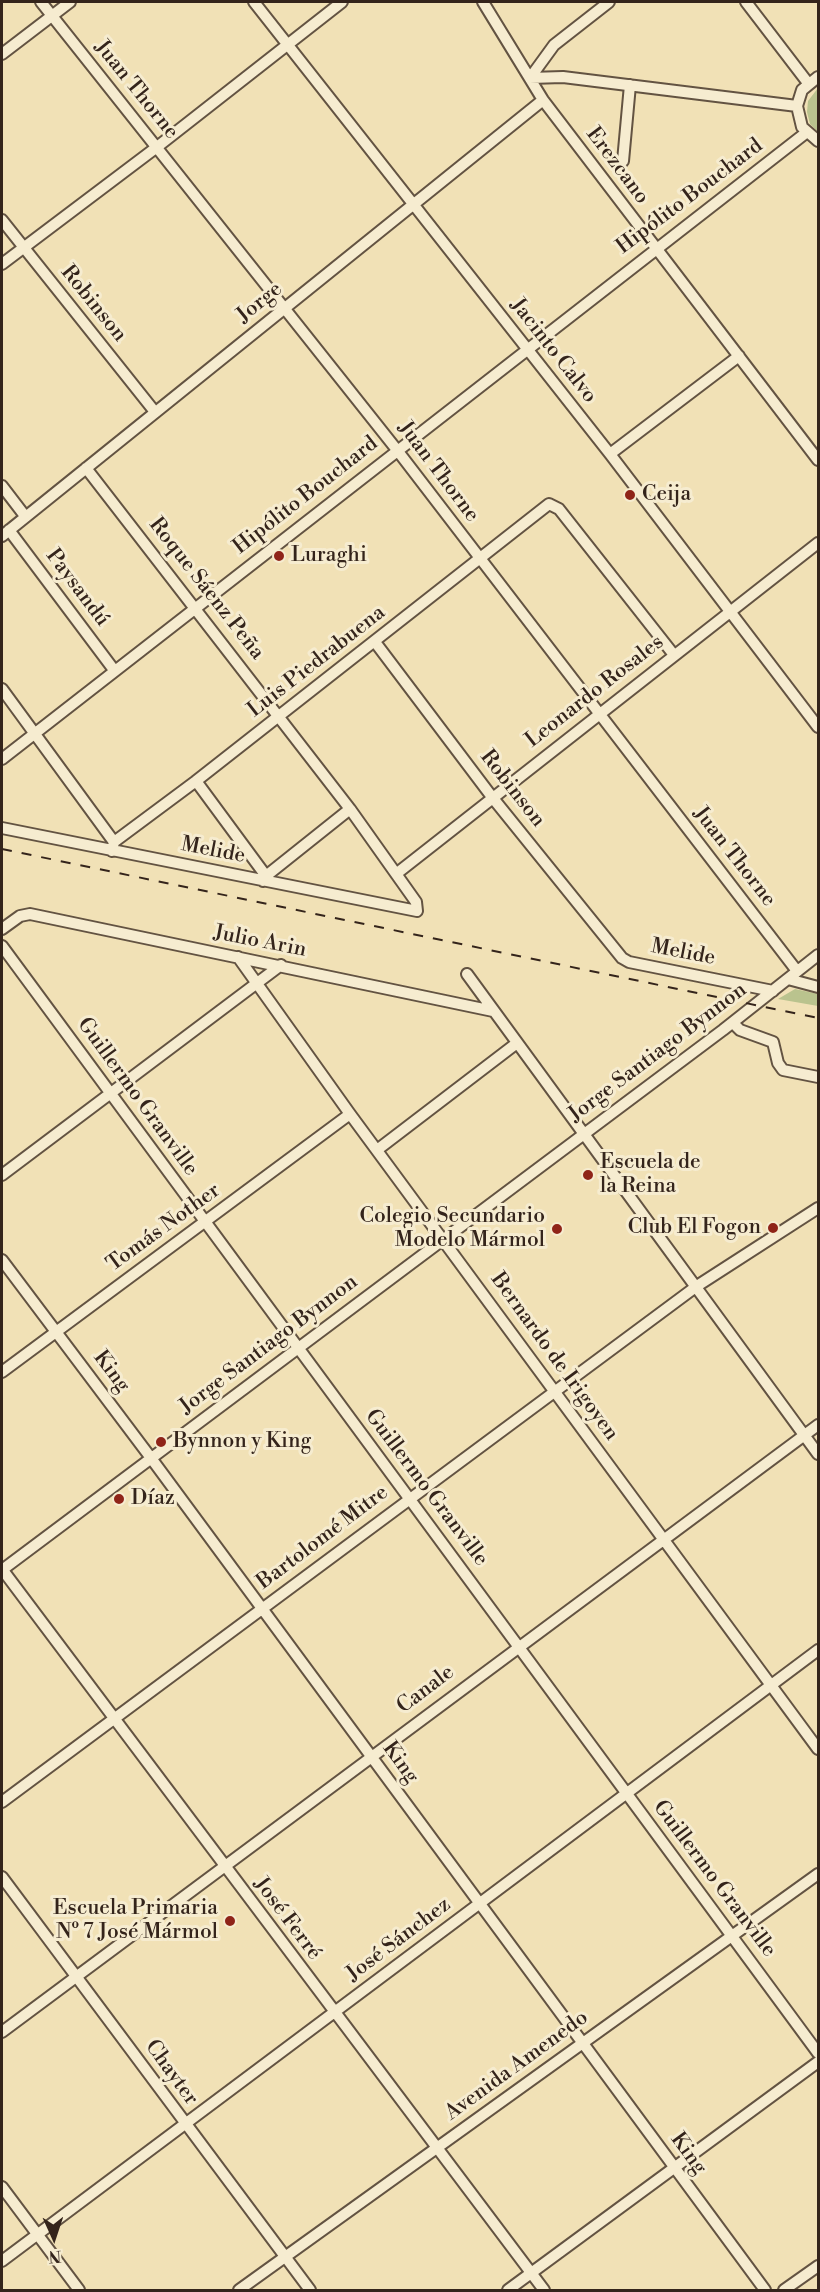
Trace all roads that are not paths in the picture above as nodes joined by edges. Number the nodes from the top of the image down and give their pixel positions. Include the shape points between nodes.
1 (41, 2) edge
2 (70, 2) edge
3 (254, 2) edge
4 (342, 2) edge
5 (483, 2) edge
6 (609, 2) edge
7 (746, 2) edge
8 (51, 16) junction
9 (289, 44) junction
10 (2, 54) edge
11 (819, 77) edge
12 (531, 78) junction
13 (808, 83) junction
14 (630, 85) junction
15 (543, 100) junction
16 (797, 106) junction
17 (807, 132) junction
18 (819, 141) edge
19 (157, 147) junction
20 (624, 161) dead end
21 (414, 204) junction
22 (2, 220) edge
23 (23, 247) junction
24 (655, 248) junction
25 (2, 264) edge
26 (285, 307) junction
27 (526, 349) junction
28 (739, 356) junction
29 (155, 412) junction
30 (397, 450) junction
31 (610, 454) junction
32 (819, 460) edge
33 (86, 468) junction
34 (2, 486) edge
35 (25, 516) junction
36 (5, 533) edge
37 (819, 543) edge
38 (479, 558) junction
39 (195, 608) junction
40 (730, 613) junction
41 (375, 642) junction
42 (674, 655) junction
43 (114, 670) junction
44 (2, 689) edge
45 (598, 714) junction
46 (279, 715) junction
47 (819, 727) edge
48 (33, 733) junction
49 (2, 759) edge
50 (196, 781) junction
51 (492, 797) junction
52 (350, 809) junction
53 (2, 828) edge
54 (113, 846) junction
55 (396, 874) junction
56 (265, 878) junction
57 (417, 911) joint
58 (2, 929) edge
59 (2, 946) edge
60 (819, 955) edge
61 (238, 957) junction
62 (622, 958) joint
63 (281, 965) junction
64 (797, 971) junction
65 (467, 974) dead end
66 (788, 979) junction
67 (256, 984) junction
68 (819, 987) edge
69 (773, 991) junction
70 (493, 1011) junction
71 (733, 1023) junction
72 (516, 1043) junction
73 (819, 1077) edge
74 (109, 1093) junction
75 (350, 1114) junction
76 (583, 1133) junction
77 (377, 1149) junction
78 (2, 1175) edge
79 (819, 1208) edge
80 (205, 1222) junction
81 (443, 1239) junction
82 (2, 1260) edge
83 (697, 1286) junction
84 (56, 1332) junction
85 (297, 1348) junction
86 (2, 1372) edge
87 (555, 1392) junction
88 (819, 1425) edge
89 (805, 1436) junction
90 (819, 1454) edge
91 (152, 1458) junction
92 (410, 1498) junction
93 (663, 1538) junction
94 (2, 1569) edge
95 (262, 1608) junction
96 (519, 1645) junction
97 (819, 1650) edge
98 (771, 1685) junction
99 (114, 1719) junction
100 (819, 1749) edge
101 (370, 1755) junction
102 (626, 1793) junction
103 (2, 1802) edge
104 (223, 1866) junction
105 (819, 1874) edge
106 (2, 1877) edge
107 (480, 1904) junction
108 (733, 1936) junction
109 (75, 1977) junction
110 (333, 2013) junction
111 (2, 2032) edge
112 (582, 2043) junction
113 (819, 2053) edge
114 (819, 2062) edge
115 (185, 2125) junction
116 (436, 2149) junction
117 (674, 2168) junction
118 (2, 2187) edge
119 (38, 2235) junction
120 (285, 2257) junction
121 (2, 2261) edge
122 (819, 2266) edge
123 (531, 2274) junction
124 (79, 2290) edge
125 (239, 2290) edge
126 (310, 2290) edge
127 (508, 2290) edge
128 (544, 2290) edge
129 (765, 2290) edge
130 (784, 2290) edge

1 - 8 street, Juan Thorne
2 - 8 street
3 - 9 street, Jacinto Calvo
4 - 9 street
5 - 12 street, Erezcano
6 - 12 street via 554,45
7 - 13 street
8 - 10 street
8 - 19 street, Juan Thorne
9 - 19 street
9 - 21 street, Jacinto Calvo
11 - 13 street
12 - 14 street via 562,77
12 - 15 street, Erezcano
13 - 16 street
14 - 16 street
14 - 20 street
15 - 21 street, Jorge
15 - 24 street, Erezcano
16 - 17 street via 798,117
17 - 18 street
17 - 24 street, Hipólito Bouchard
19 - 23 street
19 - 26 street, Juan Thorne
21 - 26 street, Jorge
21 - 27 street, Jacinto Calvo
22 - 23 street, Robinson
23 - 25 street
23 - 29 street, Robinson
24 - 27 street, Hipólito Bouchard
24 - 28 street, Erezcano
26 - 29 street, Jorge
26 - 30 street, Juan Thorne
27 - 30 street, Hipólito Bouchard
27 - 31 street, Jacinto Calvo
28 - 31 street
28 - 32 street, Erezcano
29 - 33 street, Jorge
30 - 38 street, Juan Thorne
30 - 39 street, Hipólito Bouchard
31 - 40 street, Jacinto Calvo
33 - 35 street, Jorge
33 - 39 street, Roque Sáenz Peña
34 - 35 street
35 - 36 street, Jorge
36 - 43 street, Paysandú
37 - 40 street, Leonardo Rosales
38 - 41 street, Luis Piedrabuena
38 - 42 street, Luis Piedrabuena via 549,504 559,508
38 - 45 street, Juan Thorne
39 - 43 street, Hipólito Bouchard
39 - 46 street, Roque Sáenz Peña
40 - 42 street, Leonardo Rosales
40 - 47 street, Jacinto Calvo
41 - 46 street, Luis Piedrabuena
41 - 51 street, Robinson
42 - 45 street, Leonardo Rosales
43 - 48 street, Hipólito Bouchard
44 - 48 street
45 - 51 street, Leonardo Rosales
45 - 64 street, Juan Thorne
46 - 50 street, Luis Piedrabuena
46 - 52 street, Roque Sáenz Peña
48 - 49 street, Hipólito Bouchard
48 - 54 street
50 - 54 street, Luis Piedrabuena
50 - 56 street
51 - 55 street, Leonardo Rosales
51 - 62 street, Robinson
52 - 55 street, Roque Sáenz Peña
52 - 56 street
53 - 54 street, Melide
54 - 56 street, Melide
55 - 57 street, Roque Sáenz Peña via 416,902
56 - 57 street, Melide
58 - 61 street, Julio Arin via 30,914
59 - 74 street, Guillermo Granville
60 - 64 street, Jorge Santiago Bynnon
61 - 63 street, Julio Arin
61 - 67 street, Bernardo de Irigoyen
62 - 69 street, Melide
63 - 67 street
63 - 70 street, Julio Arin
64 - 66 street, Jorge Santiago Bynnon
65 - 70 street
66 - 68 street
66 - 69 street, Jorge Santiago Bynnon
67 - 74 street
67 - 75 street, Bernardo de Irigoyen
69 - 71 street, Jorge Santiago Bynnon
70 - 72 street
71 - 73 street via 740,1030 773,1042 783,1070
71 - 76 street, Jorge Santiago Bynnon
72 - 76 street
72 - 77 street
74 - 78 street
74 - 80 street, Guillermo Granville
75 - 77 street, Bernardo de Irigoyen
75 - 80 street, Tomás Nother
76 - 81 street, Jorge Santiago Bynnon
76 - 83 street
77 - 81 street, Bernardo de Irigoyen
79 - 83 street, Bartolomé Mitre
80 - 84 street, Tomás Nother
80 - 85 street, Guillermo Granville
81 - 85 street, Jorge Santiago Bynnon
81 - 87 street, Bernardo de Irigoyen
82 - 84 street, King
83 - 87 street, Bartolomé Mitre
83 - 89 street
84 - 86 street, Tomás Nother
84 - 91 street, King
85 - 91 street, Jorge Santiago Bynnon
85 - 92 street, Guillermo Granville
87 - 92 street, Bartolomé Mitre
87 - 93 street, Bernardo de Irigoyen
88 - 89 street, Canale
89 - 90 street
89 - 93 street, Canale
91 - 94 street, Jorge Santiago Bynnon
91 - 95 street, King
92 - 95 street, Bartolomé Mitre
92 - 96 street, Guillermo Granville
93 - 96 street, Canale
93 - 98 street, Bernardo de Irigoyen
94 - 99 street, José Ferré
95 - 99 street, Bartolomé Mitre
95 - 101 street, King
96 - 101 street, Canale
96 - 102 street, Guillermo Granville
97 - 98 street, José Sánchez
98 - 100 street, Bernardo de Irigoyen
98 - 102 street, José Sánchez
99 - 103 street, Bartolomé Mitre
99 - 104 street, José Ferré
101 - 104 street, Canale
101 - 107 street, King
102 - 107 street, José Sánchez
102 - 108 street, Guillermo Granville
104 - 109 street, Canale
104 - 110 street, José Ferré
105 - 108 street, Avenida Amenedo
106 - 109 street, Chayter
107 - 110 street, José Sánchez
107 - 112 street, King
108 - 112 street, Avenida Amenedo
108 - 113 street, Guillermo Granville
109 - 111 street, Canale
109 - 115 street, Chayter
110 - 115 street, José Sánchez
110 - 116 street, José Ferré
112 - 116 street, Avenida Amenedo
112 - 117 street, King
114 - 117 street
115 - 119 street, José Sánchez
115 - 120 street, Chayter
116 - 120 street, Avenida Amenedo
116 - 123 street, José Ferré
117 - 123 street
117 - 129 street, King
118 - 119 street
119 - 121 street, José Sánchez
119 - 124 street
120 - 125 street, Avenida Amenedo
120 - 126 street, Chayter
122 - 130 street
123 - 127 street
123 - 128 street, José Ferré

